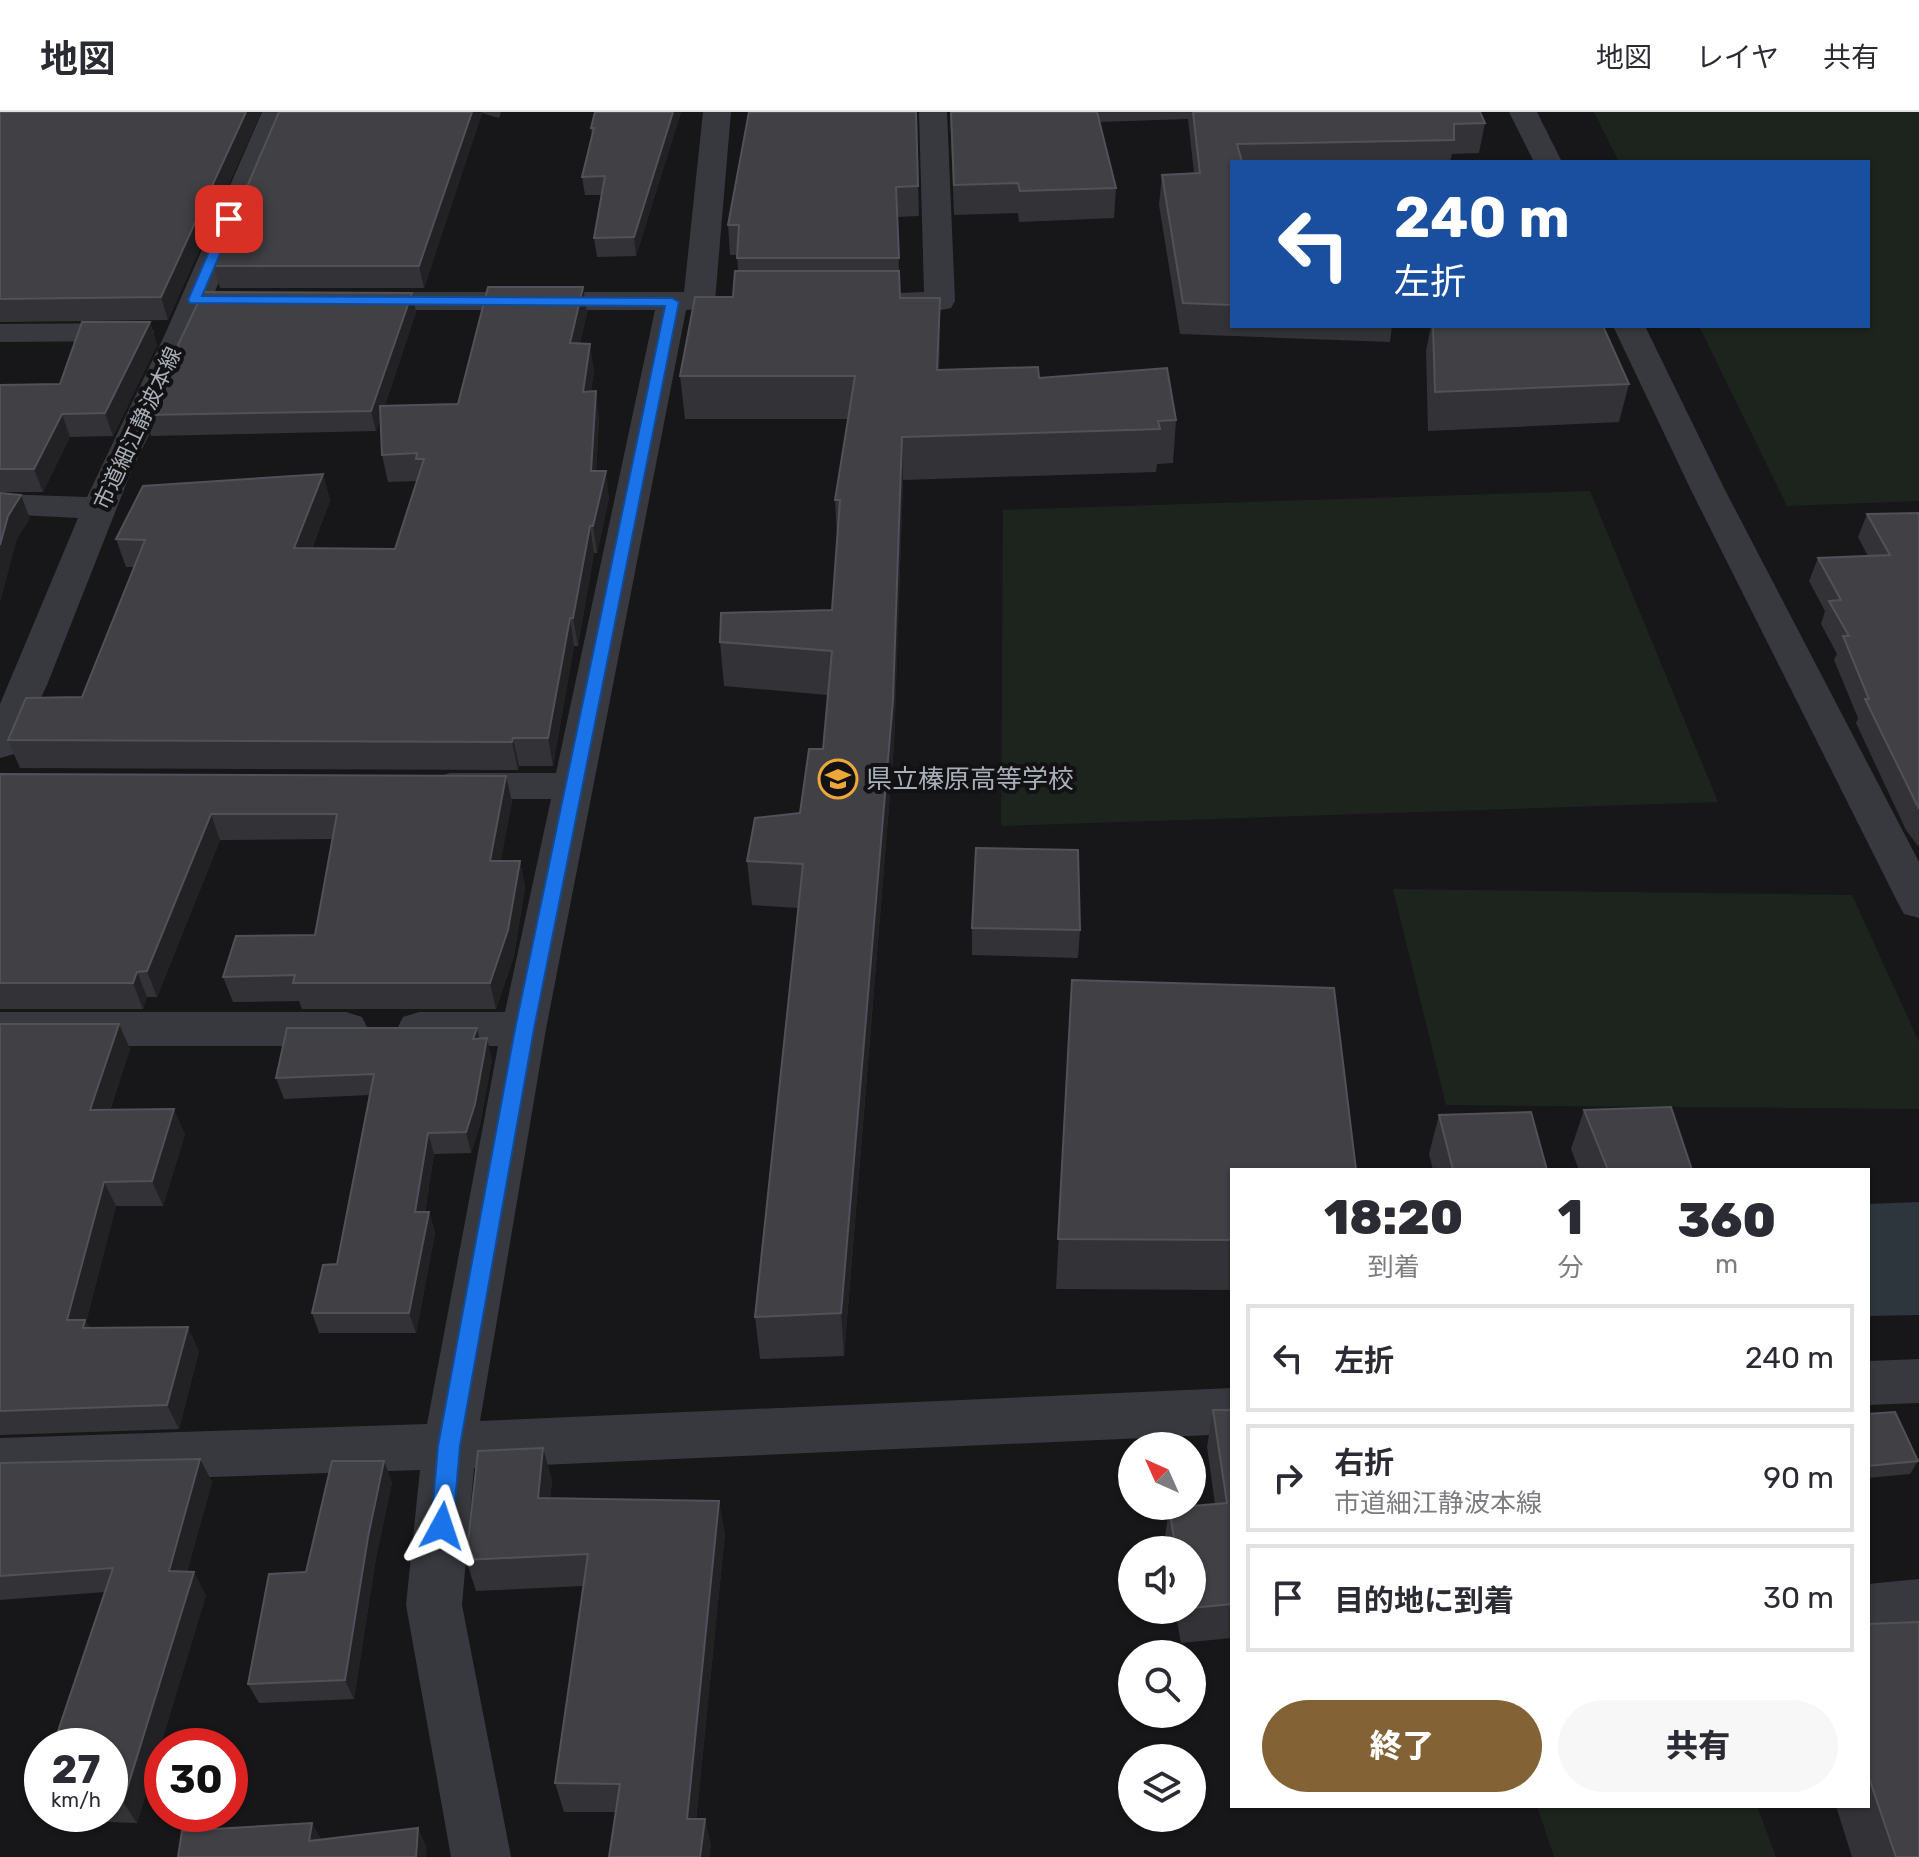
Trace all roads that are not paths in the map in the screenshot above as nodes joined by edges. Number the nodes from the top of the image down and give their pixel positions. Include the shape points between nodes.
1 (276, 112) edge
2 (717, 112) edge
3 (933, 112) edge
4 (1523, 112) edge
5 (1547, 160) edge
6 (322, 300) edge
7 (728, 301) edge
8 (849, 301) edge
9 (685, 302) junction
10 (1630, 328) edge
11 (182, 332) junction
12 (0, 333) edge
13 (0, 504) edge
14 (99, 508) junction
15 (0, 745) edge
16 (415, 786) edge
17 (575, 786) junction
18 (1919, 903) edge
19 (0, 1029) edge
20 (524, 1029) junction
21 (1919, 1381) edge
22 (1870, 1383) edge
23 (1230, 1411) edge
24 (449, 1446) junction
25 (0, 1461) edge
26 (1919, 1605) edge
27 (1870, 1610) edge
28 (481, 1857) edge

1 - 11 street, 市道細江静波本線 via 210,300
2 - 9 street
3 - 8 street via 940,301
4 - 5 street
6 - 9 street
7 - 9 street
9 - 17 street
10 - 18 street
11 - 12 street
11 - 14 street, 市道細江静波本線
13 - 14 street
14 - 15 street, 市道細江静波本線
16 - 17 street
17 - 20 street
19 - 20 street
20 - 24 street
21 - 22 street
23 - 24 street
24 - 25 street
24 - 28 street via 434,1605
26 - 27 street

